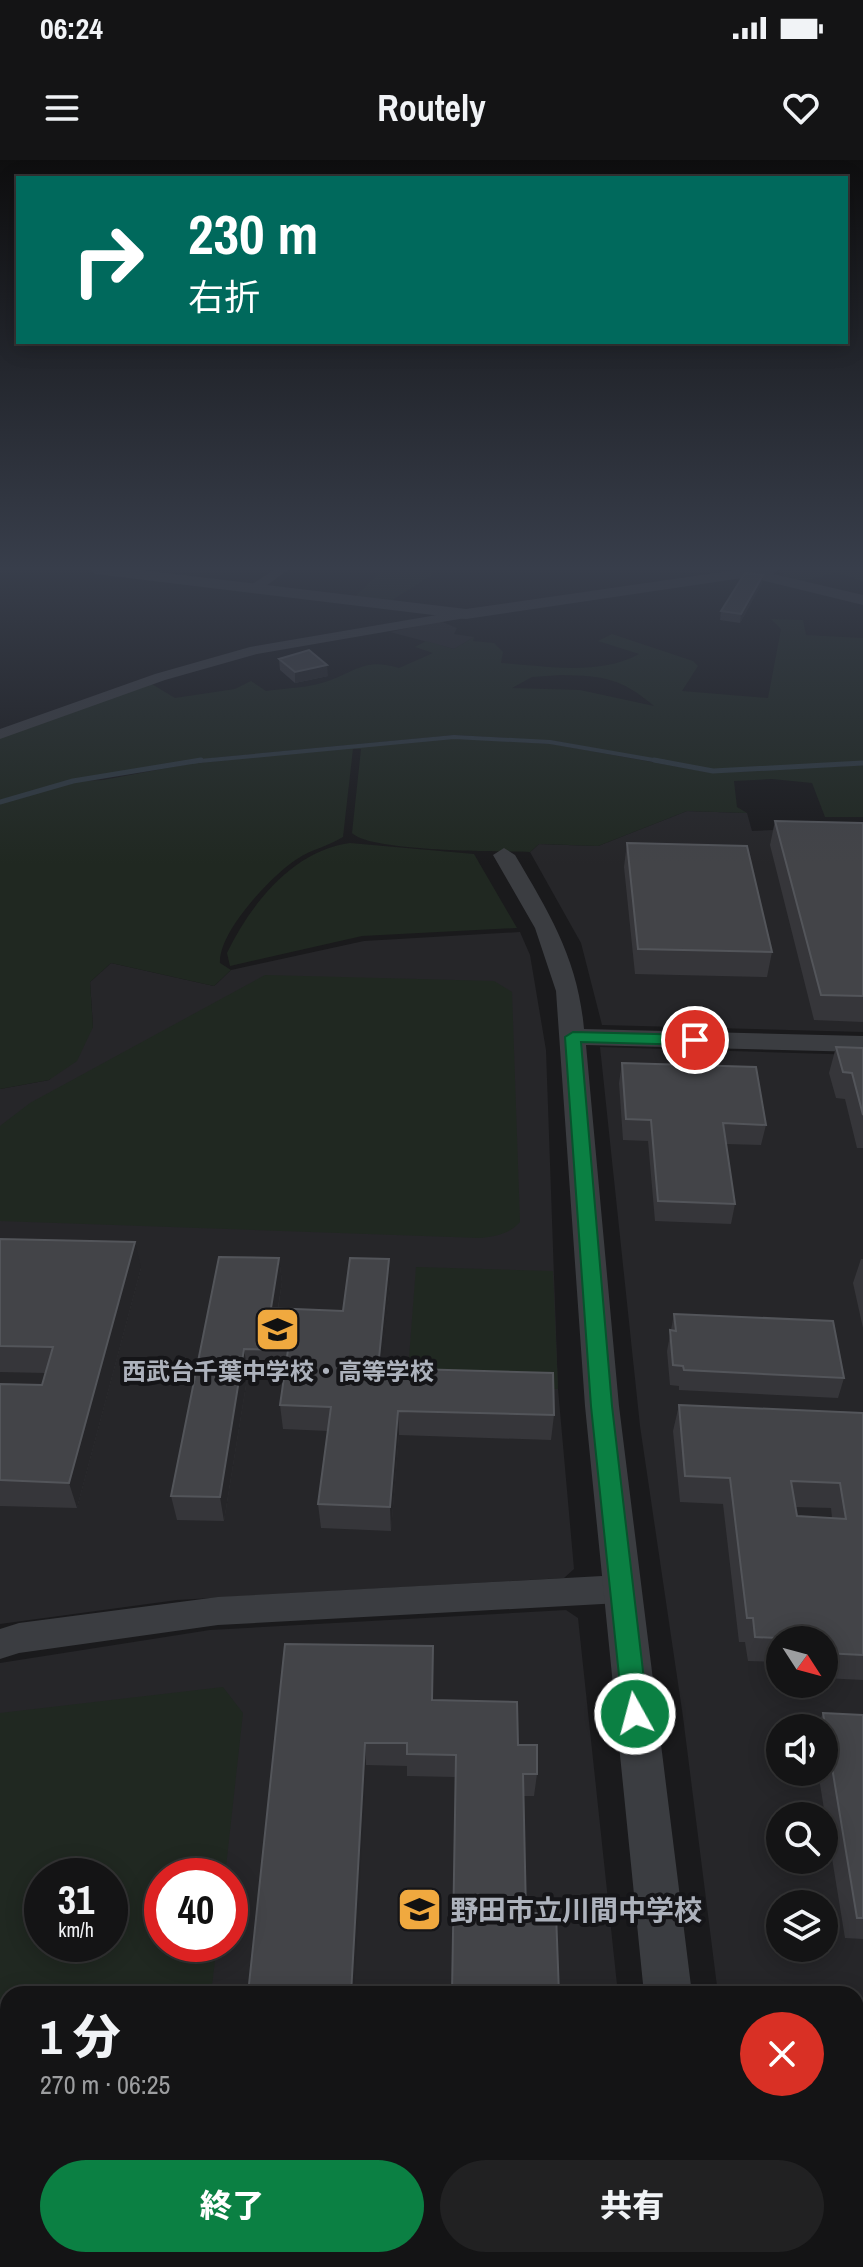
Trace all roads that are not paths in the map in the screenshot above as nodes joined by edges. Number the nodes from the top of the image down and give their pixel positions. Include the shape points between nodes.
1 (194, 667) edge
2 (0, 734) edge
3 (504, 855) dead end
4 (573, 1037) junction
5 (863, 1044) edge
6 (620, 1589) junction
7 (0, 1644) edge
8 (667, 1986) edge

1 - 2 street
3 - 4 street via 559,959
4 - 5 street
4 - 6 street
6 - 7 street via 218,1611
6 - 8 street

